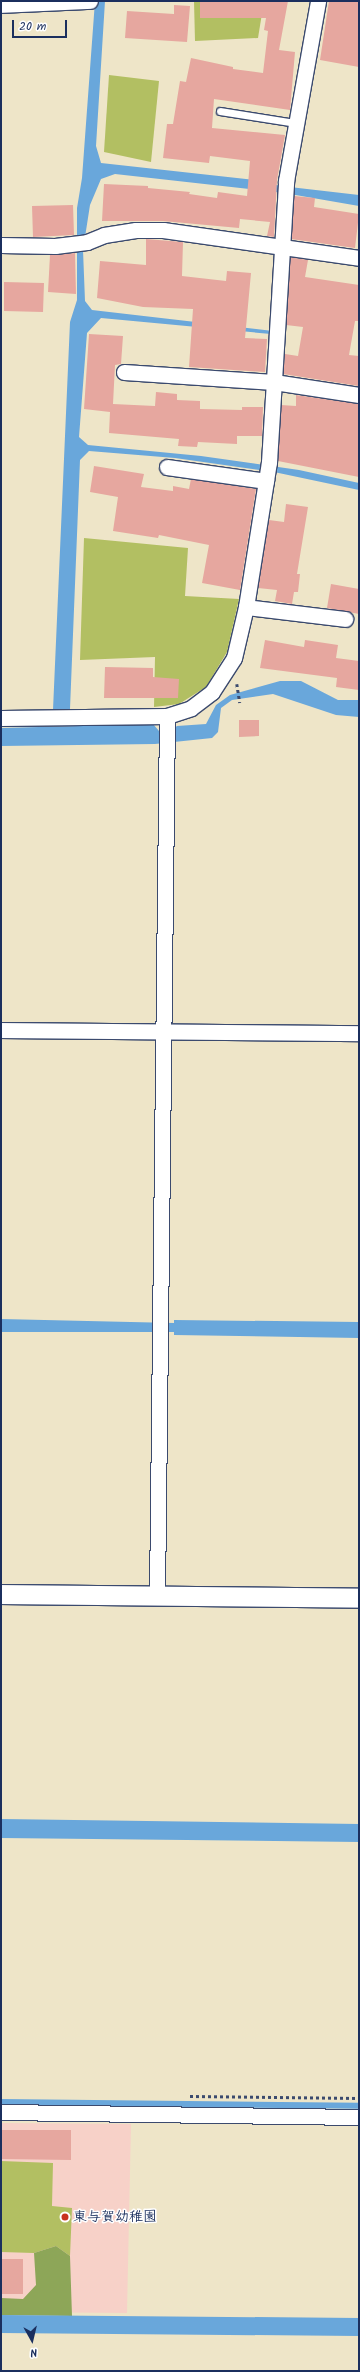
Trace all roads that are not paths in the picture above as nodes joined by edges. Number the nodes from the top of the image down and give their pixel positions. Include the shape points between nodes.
1 (90, 1) edge
2 (318, 1) edge
3 (1, 5) edge
4 (220, 111) dead end
5 (296, 123) junction
6 (1, 245) edge
7 (282, 246) junction
8 (359, 258) edge
9 (124, 372) dead end
10 (274, 382) junction
11 (359, 395) edge
12 (167, 467) dead end
13 (267, 473) junction
14 (246, 606) junction
15 (344, 619) dead end
16 (1, 718) edge
17 (167, 721) junction
18 (1, 1030) edge
19 (164, 1031) junction
20 (359, 1033) edge
21 (1, 1594) edge
22 (157, 1596) junction
23 (359, 1598) edge
24 (1, 2112) edge
25 (359, 2117) edge

1 - 3 street
2 - 5 street
4 - 5 lane
5 - 7 street via 284,198
6 - 7 street via 80,243 104,235 136,230 163,230
7 - 8 street
7 - 10 street
9 - 10 street
10 - 11 street
10 - 13 street
12 - 13 street
13 - 14 street
14 - 15 street
14 - 17 street via 234,658 212,692 191,708
16 - 17 street
17 - 19 street
18 - 19 street
19 - 20 street
19 - 22 street
21 - 22 street
22 - 23 street
24 - 25 street

